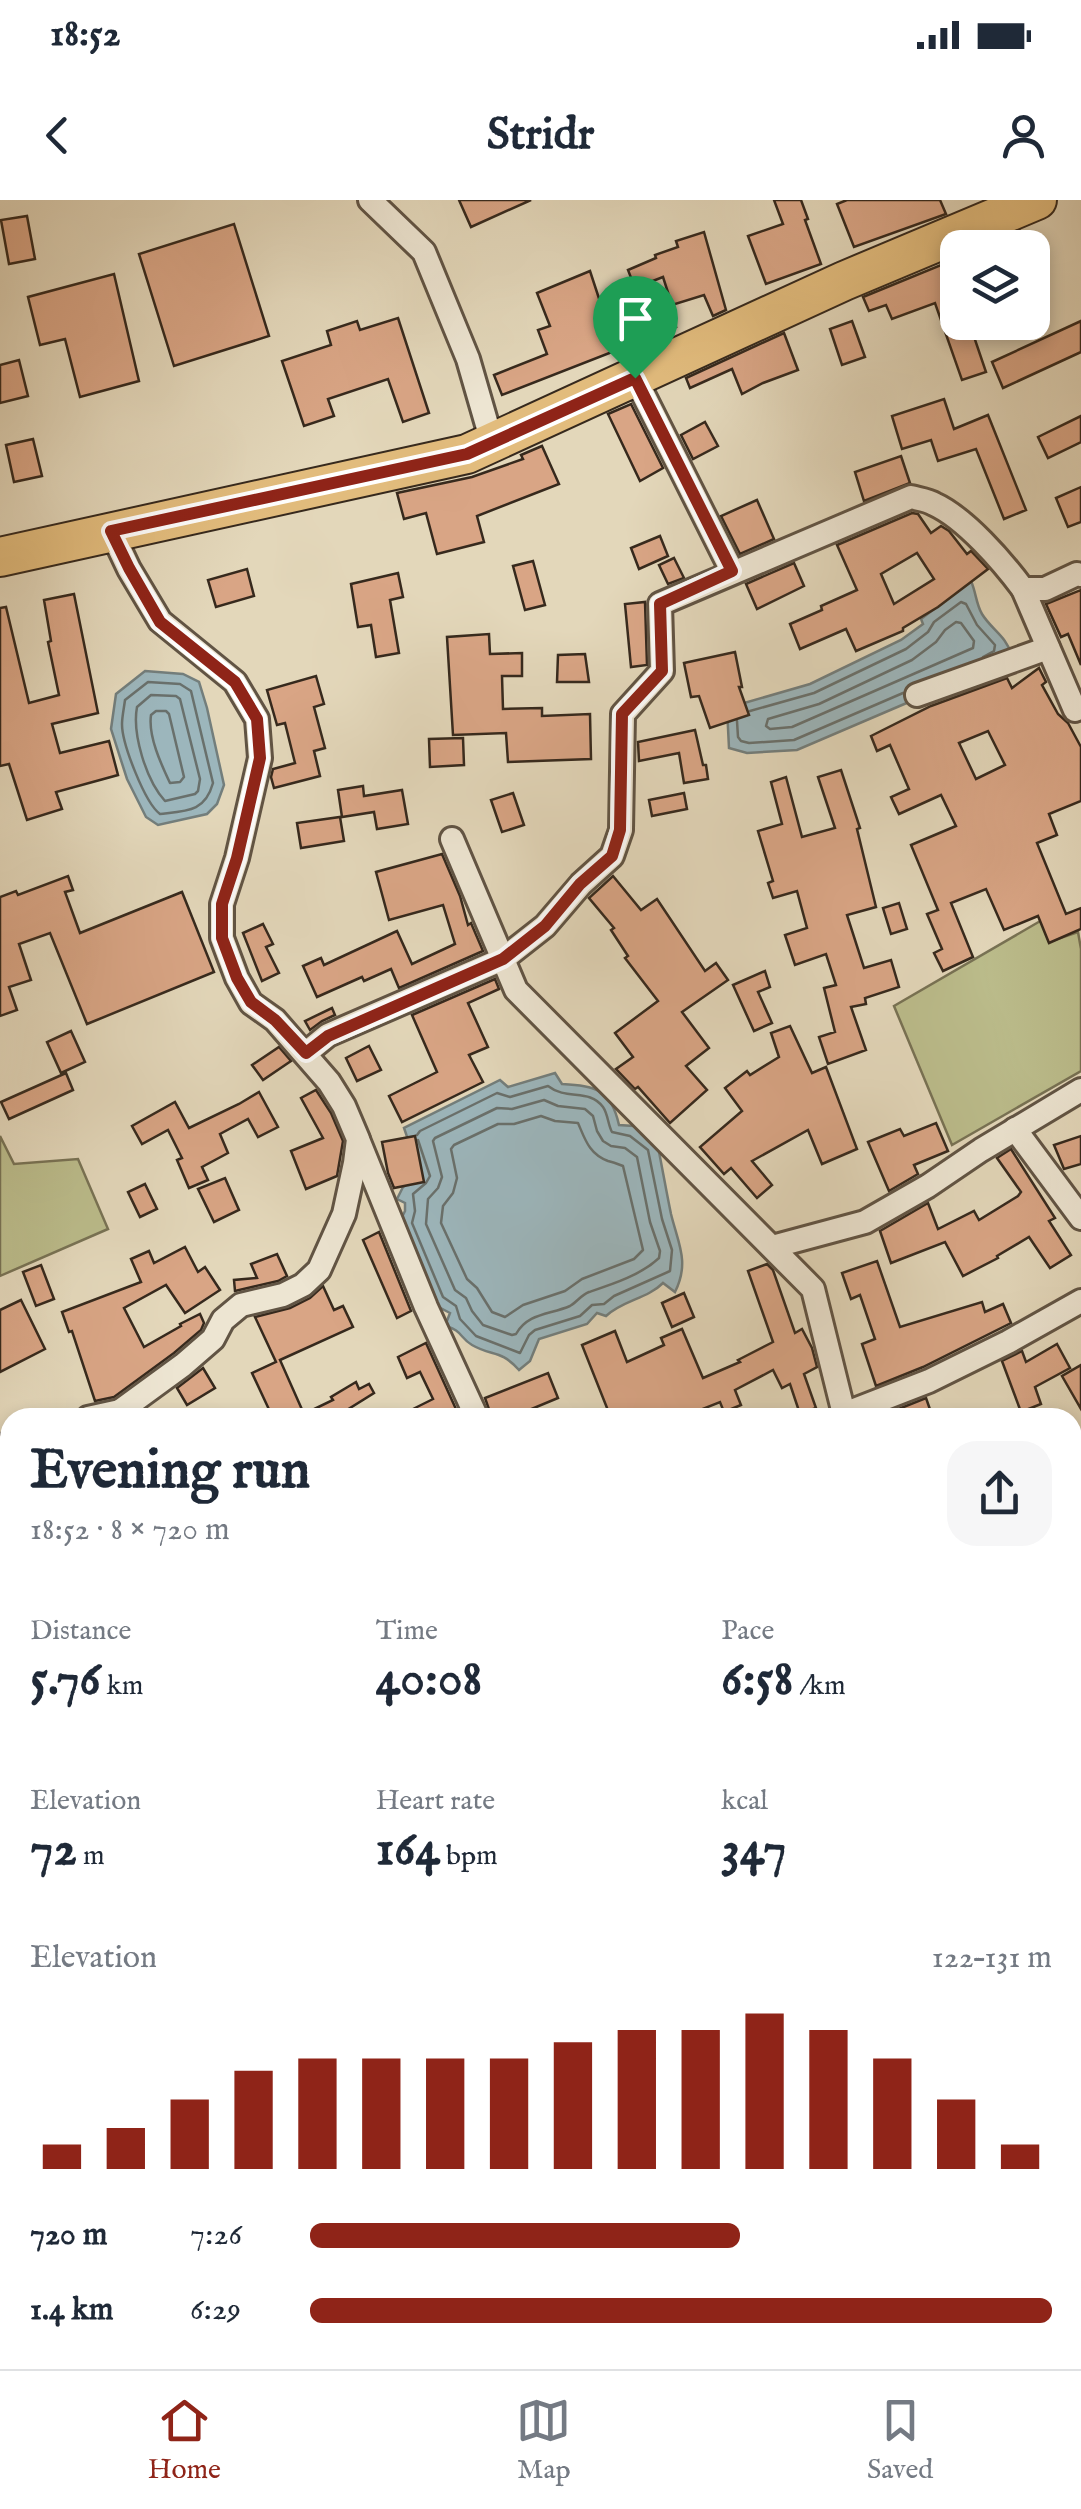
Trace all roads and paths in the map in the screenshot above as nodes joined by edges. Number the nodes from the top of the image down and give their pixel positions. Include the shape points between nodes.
1 (370, 200) edge
2 (1037, 200) edge
3 (984, 210) edge
4 (635, 378) junction
5 (492, 442) junction
6 (111, 531) junction
7 (0, 556) edge
8 (732, 571) junction
9 (1081, 575) edge
10 (1023, 589) junction
11 (1048, 648) junction
12 (917, 695) dead end
13 (1079, 714) edge
14 (452, 839) dead end
15 (503, 959) junction
16 (306, 1053) junction
17 (1081, 1090) edge
18 (1016, 1128) junction
19 (358, 1139) junction
20 (1081, 1218) edge
21 (772, 1247) junction
22 (1081, 1302) edge
23 (130, 1408) edge
24 (472, 1408) edge
25 (842, 1408) edge
26 (864, 1408) edge

1 - 5 street via 424,252 468,360
2 - 3 main road
3 - 4 main road
4 - 5 main road
4 - 8 street
5 - 6 main road via 467,454
6 - 7 main road
6 - 16 street via 160,622 235,682 257,719 260,758 222,904 222,938 251,1002
8 - 10 street via 911,497 954,518 997,554
8 - 15 street via 660,604 662,671 622,714 620,830 612,856
9 - 10 street via 1045,589
10 - 11 street
11 - 12 street
11 - 13 street
14 - 15 street
15 - 16 street via 328,1036
15 - 21 street via 516,990
16 - 19 street
17 - 18 street
18 - 20 street
18 - 21 street via 865,1222
19 - 23 street via 344,1214 318,1270 284,1295 241,1305 213,1339
19 - 24 street
21 - 25 street via 813,1289
22 - 26 street via 929,1382

